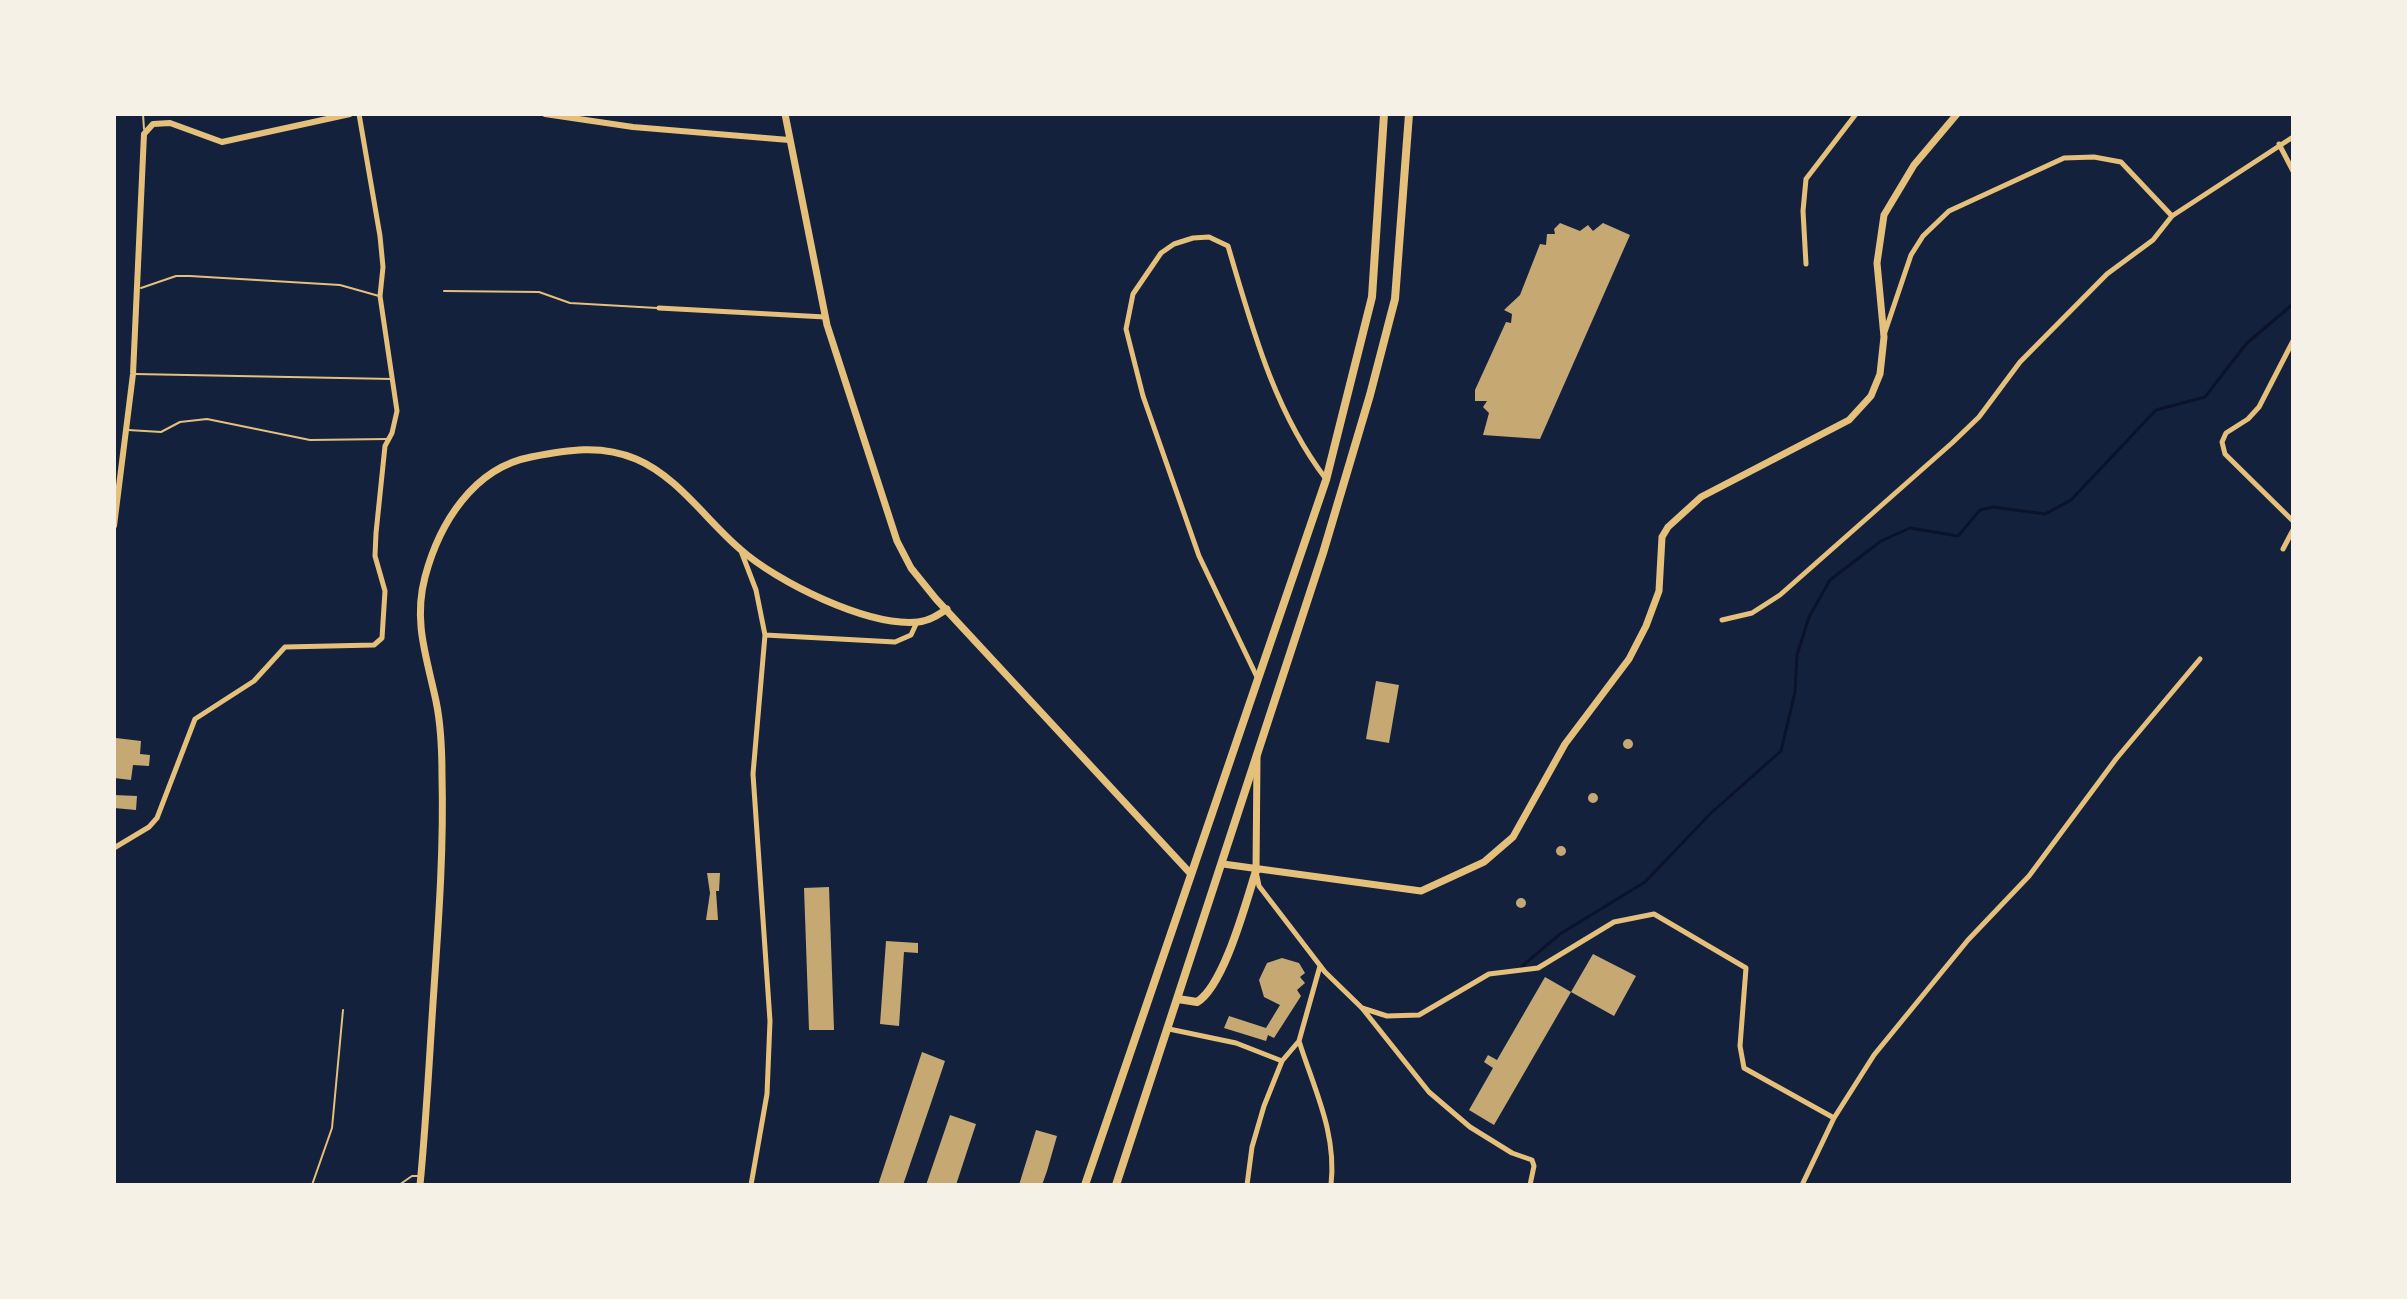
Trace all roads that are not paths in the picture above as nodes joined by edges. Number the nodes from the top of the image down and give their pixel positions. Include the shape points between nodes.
1 (143, 114) edge
2 (350, 114) edge
3 (359, 114) edge
4 (545, 114) edge
5 (785, 114) edge
6 (1384, 114) edge
7 (1409, 114) edge
8 (1856, 114) edge
9 (1957, 114) edge
10 (144, 134) junction
11 (2293, 137) edge
12 (789, 140) junction
13 (2279, 144) junction
14 (2293, 171) edge
15 (2172, 216) junction
16 (1806, 264) dead end
17 (136, 289) junction
18 (444, 291) dead end
19 (380, 296) junction
20 (659, 308) joint
21 (825, 317) junction
22 (1884, 337) junction
23 (2293, 341) edge
24 (133, 374) junction
25 (392, 379) junction
26 (127, 430) junction
27 (387, 439) junction
28 (1326, 480) junction
29 (2293, 521) edge
30 (114, 526) edge
31 (2293, 530) edge
32 (2283, 549) dead end
33 (741, 550) junction
34 (947, 609) junction
35 (1722, 620) dead end
36 (917, 622) junction
37 (765, 635) junction
38 (2200, 659) dead end
39 (1258, 678) junction
40 (1258, 746) junction
41 (114, 848) edge
42 (1223, 864) junction
43 (1256, 871) junction
44 (1190, 873) junction
45 (1320, 965) junction
46 (1178, 999) junction
47 (1362, 1008) junction
48 (343, 1010) dead end
49 (1169, 1029) junction
50 (1299, 1041) junction
51 (1282, 1061) junction
52 (1834, 1118) junction
53 (421, 1176) junction
54 (312, 1185) edge
55 (399, 1185) edge
56 (420, 1185) edge
57 (751, 1185) edge
58 (1085, 1185) edge
59 (1116, 1185) edge
60 (1247, 1185) edge
61 (1331, 1185) edge
62 (1530, 1185) edge
63 (1802, 1185) edge

1 - 10 lane
2 - 10 street via 222,142 170,123 153,124
3 - 19 street via 380,236
4 - 12 street via 629,127
5 - 12 main road
6 - 28 highway via 1372,297
7 - 40 highway via 1395,299 1323,553
8 - 16 street via 1806,179
9 - 22 main road via 1914,165 1884,215 1877,263
10 - 17 street
11 - 13 street
12 - 21 main road
13 - 14 street
13 - 15 street
15 - 22 street via 2121,162 2074,156 2053,162 1949,211 1923,236 1900,283
15 - 35 street via 2153,240 2119,263 2049,331 1952,443 1780,595 1752,613
17 - 19 lane via 190,276 340,285
17 - 24 street
18 - 20 lane via 539,292 570,303
19 - 25 street
20 - 21 street
21 - 34 main road via 897,541 922,583
22 - 43 main road via 1880,374 1871,396 1849,420 1701,497 1668,527 1662,537 1659,591 1629,659 1565,744 1513,837 1497,853 1421,891
23 - 29 street via 2259,407 2222,442 2225,454
24 - 25 lane
24 - 26 street
25 - 27 street via 397,411
26 - 27 lane via 161,432 180,422 207,419 310,440
26 - 30 street
27 - 41 street via 375,550 385,591 382,638 374,645 285,647 254,681 195,719 149,827
28 - 39 highway
28 - 39 street via 1293,432 1228,246 1209,237 1193,238 1161,253 1133,294 1126,329 1143,396 1199,556
31 - 32 street
33 - 36 main road via 812,594 866,614
33 - 37 street
33 - 53 main road via 639,459 598,448 505,465 466,495 439,533 420,606 442,777 438,934
34 - 36 main road
34 - 44 main road
36 - 37 street via 911,635 895,642
37 - 57 street via 753,774 770,1021 767,1094
38 - 52 street via 2116,759 2029,876 1968,940 1874,1055
39 - 44 highway
40 - 42 highway
40 - 43 main road
42 - 43 main road
42 - 46 highway
43 - 45 street via 1259,886
43 - 46 highway via 1206,995 1197,1002
44 - 58 highway
45 - 47 street
45 - 50 street
46 - 49 highway
47 - 52 street via 1387,1016 1419,1015 1489,974 1538,968 1614,922 1654,914 1746,968 1740,1046 1744,1068
47 - 62 street via 1446,1109 1512,1153 1529,1158 1534,1166
48 - 54 lane via 332,1128
49 - 51 street via 1236,1043
49 - 59 highway
50 - 51 street
50 - 61 street via 1328,1128
51 - 60 street via 1252,1147
52 - 63 street
53 - 55 lane
53 - 56 main road

